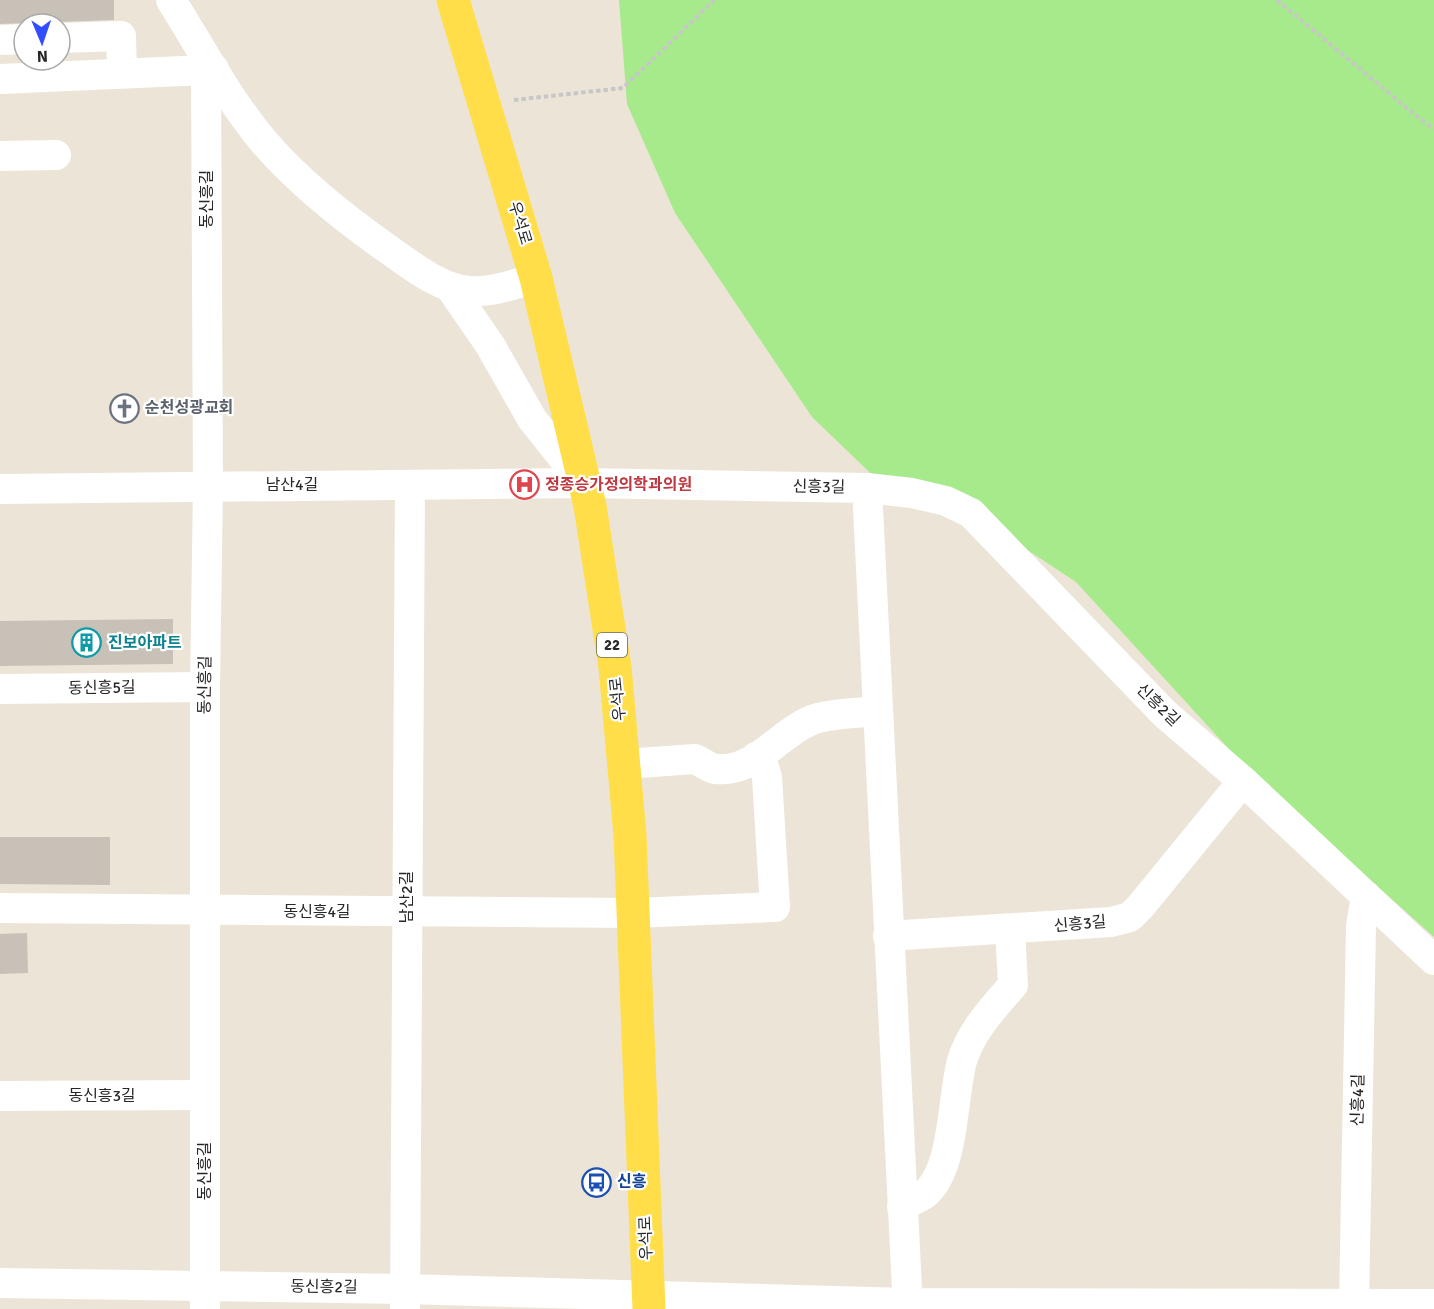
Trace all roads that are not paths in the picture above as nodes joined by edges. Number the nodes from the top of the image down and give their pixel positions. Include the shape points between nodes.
1 (171, 0) edge
2 (453, 0) edge
3 (72, 38) edge
4 (210, 69) junction
5 (122, 73) junction
6 (0, 79) edge
7 (56, 155) dead end
8 (0, 156) edge
9 (536, 278) junction
10 (450, 287) junction
11 (583, 483) junction
12 (410, 485) junction
13 (208, 486) junction
14 (867, 488) junction
15 (0, 489) edge
16 (204, 687) junction
17 (0, 689) edge
18 (878, 711) junction
19 (756, 757) junction
20 (624, 764) junction
21 (1243, 781) junction
22 (1366, 896) junction
23 (0, 908) edge
24 (205, 911) junction
25 (407, 912) junction
26 (634, 913) junction
27 (1010, 929) junction
28 (888, 936) junction
29 (1434, 960) edge
30 (205, 1095) junction
31 (0, 1096) edge
32 (902, 1206) junction
33 (0, 1283) edge
34 (205, 1297) edge
35 (405, 1299) edge
36 (648, 1303) edge
37 (1354, 1303) junction
38 (1434, 1304) edge
39 (908, 1306) edge
40 (988, 1306) edge

1 - 4 street
2 - 9 main road, 우석로 / 22
3 - 5 street via 121,36
4 - 5 street
4 - 10 street via 264,142 292,171 360,230
4 - 13 street, 동신흥길
5 - 6 street
7 - 8 street
9 - 10 street via 492,290
9 - 11 main road, 우석로 / 22
10 - 11 street via 490,345 532,419
11 - 12 street, 남산4길
11 - 14 street, 신흥3길
11 - 20 main road, 우석로 / 22 via 615,667
12 - 13 street, 남산4길
12 - 25 street, 남산2길
13 - 15 street, 남산4길
13 - 16 street, 동신흥길
14 - 18 street, 신흥3길
14 - 21 street, 신흥2길 via 924,495 971,513 1165,714
16 - 17 street, 동신흥5길
16 - 24 street, 동신흥길
18 - 19 street via 817,718
18 - 28 street, 신흥3길
19 - 20 street via 719,770 695,759
19 - 26 street via 767,777 776,907
20 - 26 main road, 우석로 / 22
21 - 22 street, 신흥2길
21 - 27 street, 신흥3길 via 1130,917 1111,922
22 - 29 street, 신흥2길
22 - 37 street, 신흥4길 via 1361,926
23 - 24 street, 동신흥4길
24 - 25 street, 동신흥4길
24 - 30 street, 동신흥길
25 - 26 street, 동신흥4길
25 - 35 street, 남산2길
26 - 36 main road, 우석로 / 22
27 - 28 street, 신흥3길
27 - 32 street via 1013,985 977,1028 962,1060 950,1141 938,1175 926,1192
28 - 32 street, 신흥3길
30 - 31 street, 동신흥3길
30 - 34 street, 동신흥길
32 - 39 street, 신흥3길
33 - 34 street, 동신흥2길
34 - 35 street, 동신흥2길
35 - 36 street, 동신흥2길
36 - 39 street, 동신흥2길
37 - 38 street, 동신흥2길
37 - 40 street, 동신흥2길
39 - 40 street, 동신흥2길

